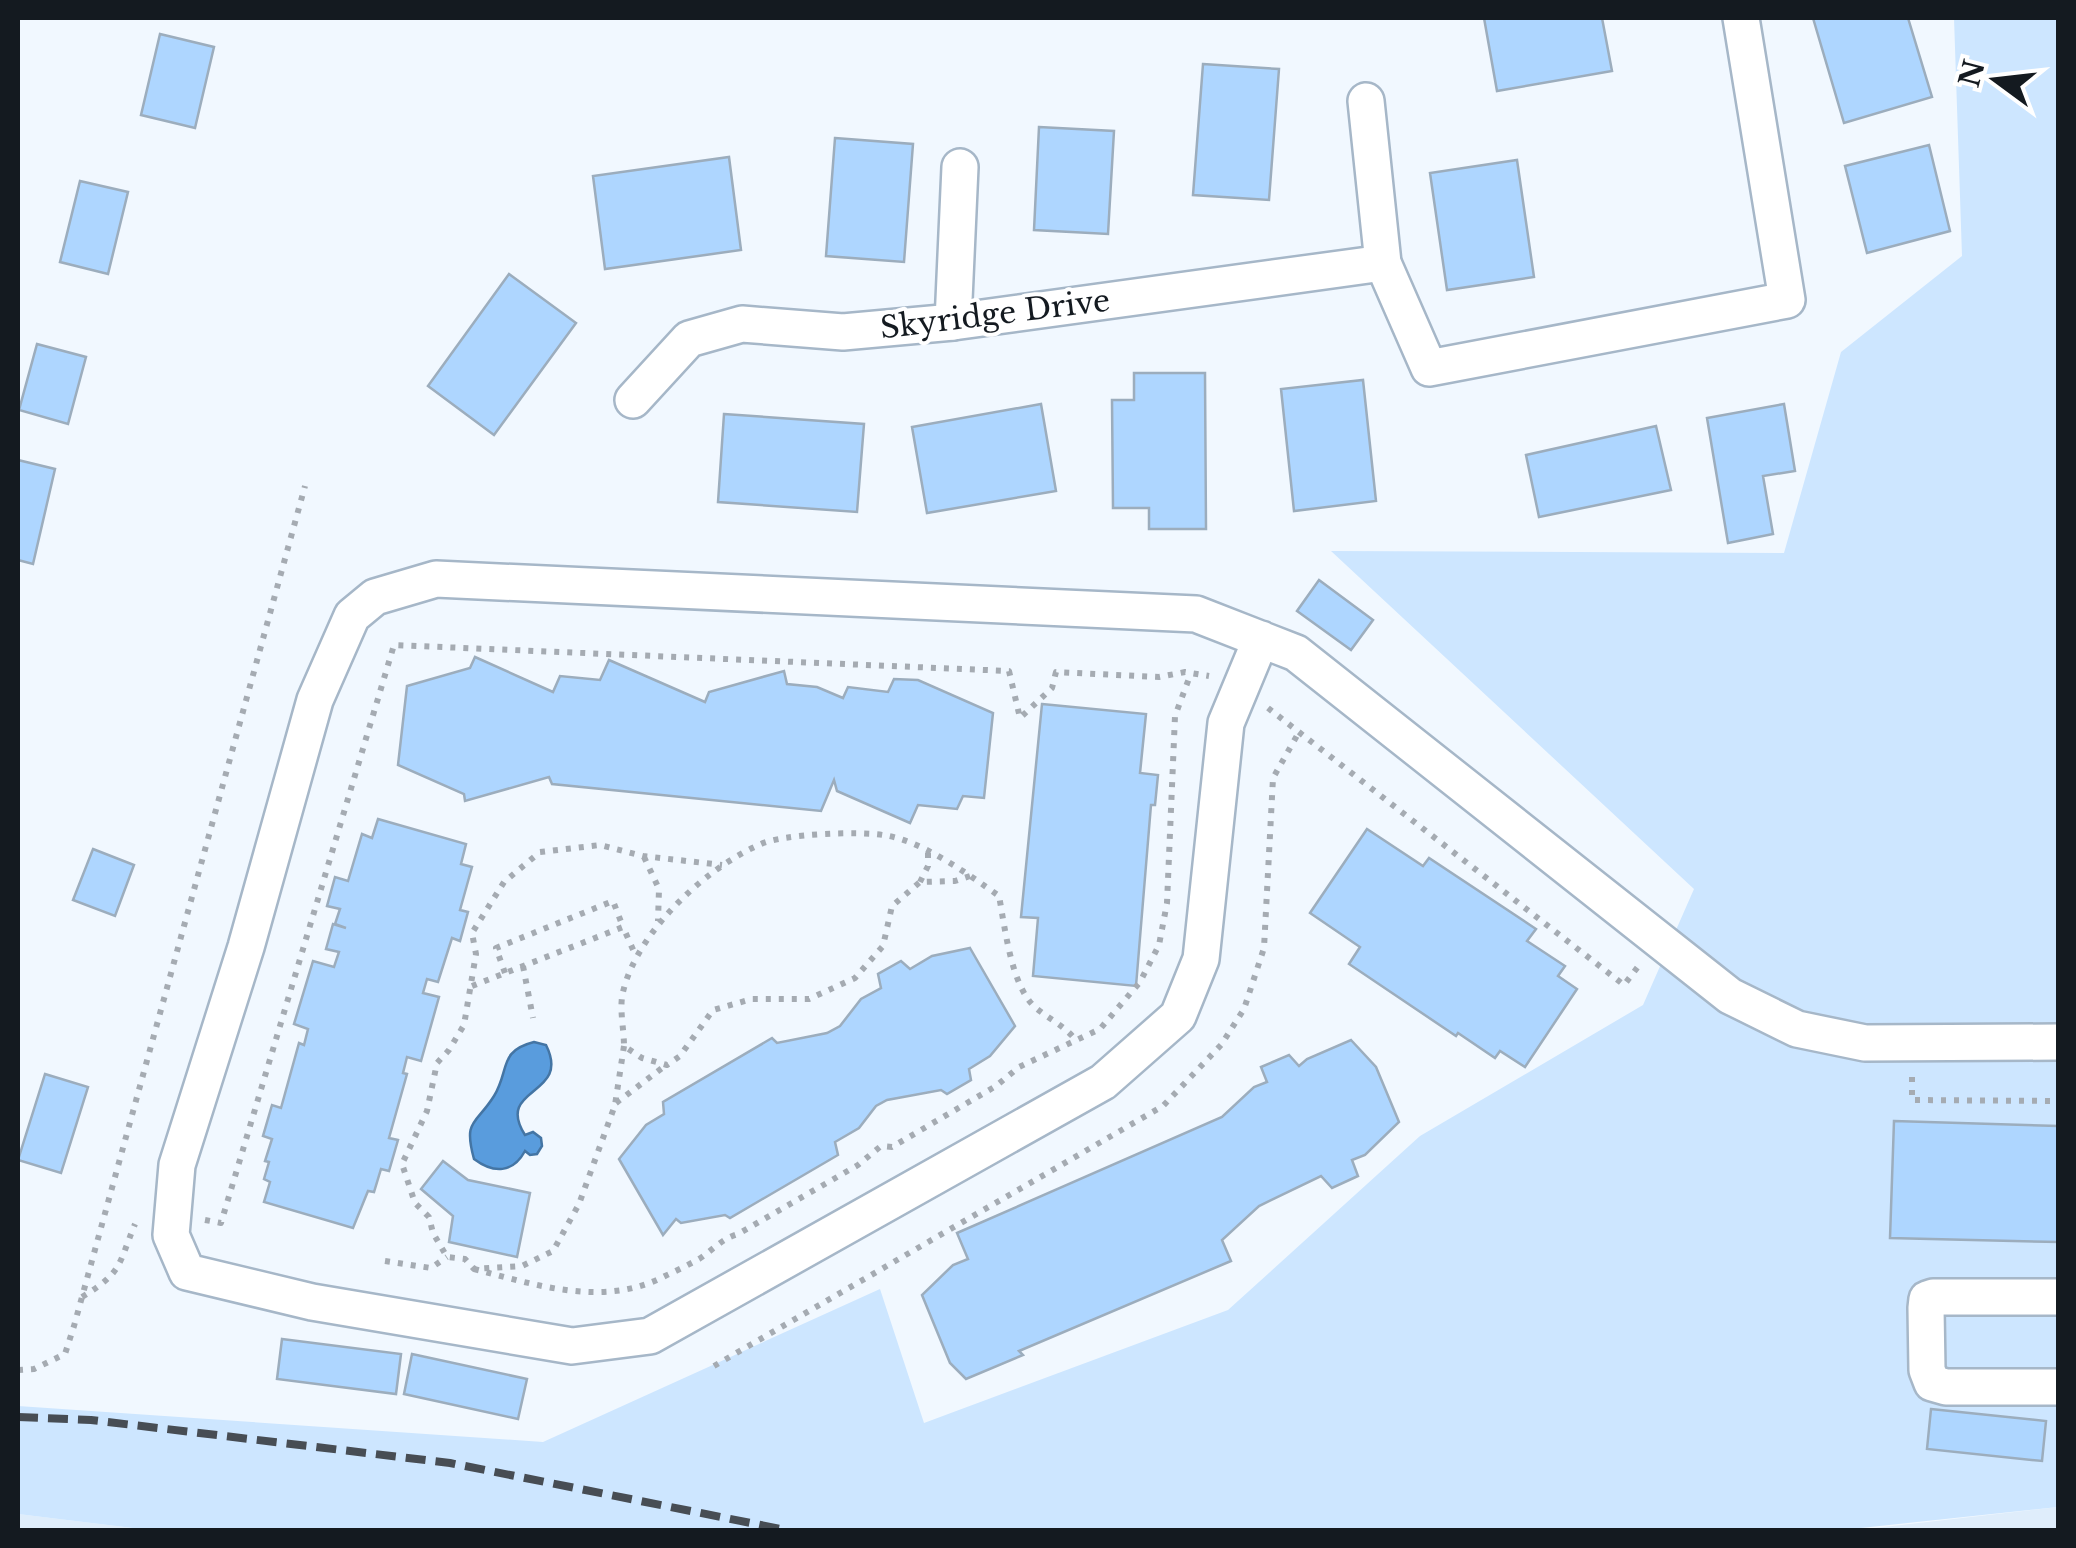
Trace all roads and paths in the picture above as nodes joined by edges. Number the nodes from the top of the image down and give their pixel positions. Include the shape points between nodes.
1 (1741, 18) edge
2 (1366, 101) dead end
3 (960, 167) dead end
4 (1383, 263) junction
5 (953, 322) junction
6 (633, 400) dead end
7 (305, 486) dead end
8 (1261, 639) junction
9 (1192, 673) junction
10 (1240, 688) junction
11 (928, 853) junction
12 (644, 856) junction
13 (724, 865) junction
14 (970, 876) junction
15 (920, 882) junction
16 (658, 922) junction
17 (623, 927) junction
18 (635, 955) junction
19 (1642, 962) dead end
20 (523, 966) junction
21 (506, 973) junction
22 (472, 986) junction
23 (533, 1018) dead end
24 (1074, 1038) dead end
25 (2058, 1042) edge
26 (624, 1046) junction
27 (667, 1065) junction
28 (1895, 1073) dead end
29 (2058, 1101) edge
30 (614, 1105) junction
31 (173, 1213) junction
32 (448, 1257) junction
33 (385, 1261) dead end
34 (474, 1270) junction
35 (82, 1297) junction
36 (2058, 1297) edge
37 (18, 1370) edge
38 (2058, 1388) edge

1 - 4 street via 1787,300 1429,368
2 - 4 street
3 - 5 street
4 - 5 street, Skyridge Drive
5 - 6 street, Skyridge Drive via 843,332 742,324 689,340
7 - 35 path
8 - 10 street
8 - 25 street via 1296,652 1730,996 1797,1029 1865,1043
8 - 31 street via 1177,613 436,578 375,597 352,616 315,700 176,1165
9 - 10 path
9 - 31 path via 1056,672 1052,688 1020,718 1008,672 394,644 221,1224
9 - 34 path via 1174,716 1167,903 1159,944 1140,982 1100,1029 1018,1067 996,1086 892,1146 881,1146 647,1286 591,1294
10 - 19 path via 1624,985
10 - 31 street via 1226,723 1201,959 1178,1016 1103,1082 650,1336 572,1346 312,1302 187,1272 171,1235
11 - 13 path via 885,835 817,835 763,842
11 - 14 path
11 - 15 path
12 - 13 path
12 - 16 path via 660,890
12 - 22 path via 600,845 540,852 504,882 472,933
13 - 16 path
14 - 15 path
14 - 24 path via 999,896 1014,972 1033,1006
15 - 27 path via 892,906 883,946 855,978 808,999 752,998 714,1010
16 - 18 path
17 - 18 path
17 - 20 path
17 - 21 path via 613,901 496,948
18 - 26 path via 622,996
20 - 21 path
20 - 23 path
21 - 22 path
22 - 32 path via 464,1024 436,1062 427,1110 402,1164 415,1203
26 - 27 path
26 - 30 path
27 - 30 path
28 - 29 path via 1912,1074 1912,1100
30 - 34 path via 579,1204 554,1252 522,1266
31 - 35 path via 134,1225 128,1254 110,1280
32 - 33 path via 431,1268
32 - 34 path via 465,1259
35 - 37 path via 64,1354
36 - 38 street via 1934,1297 1926,1308 1932,1382

